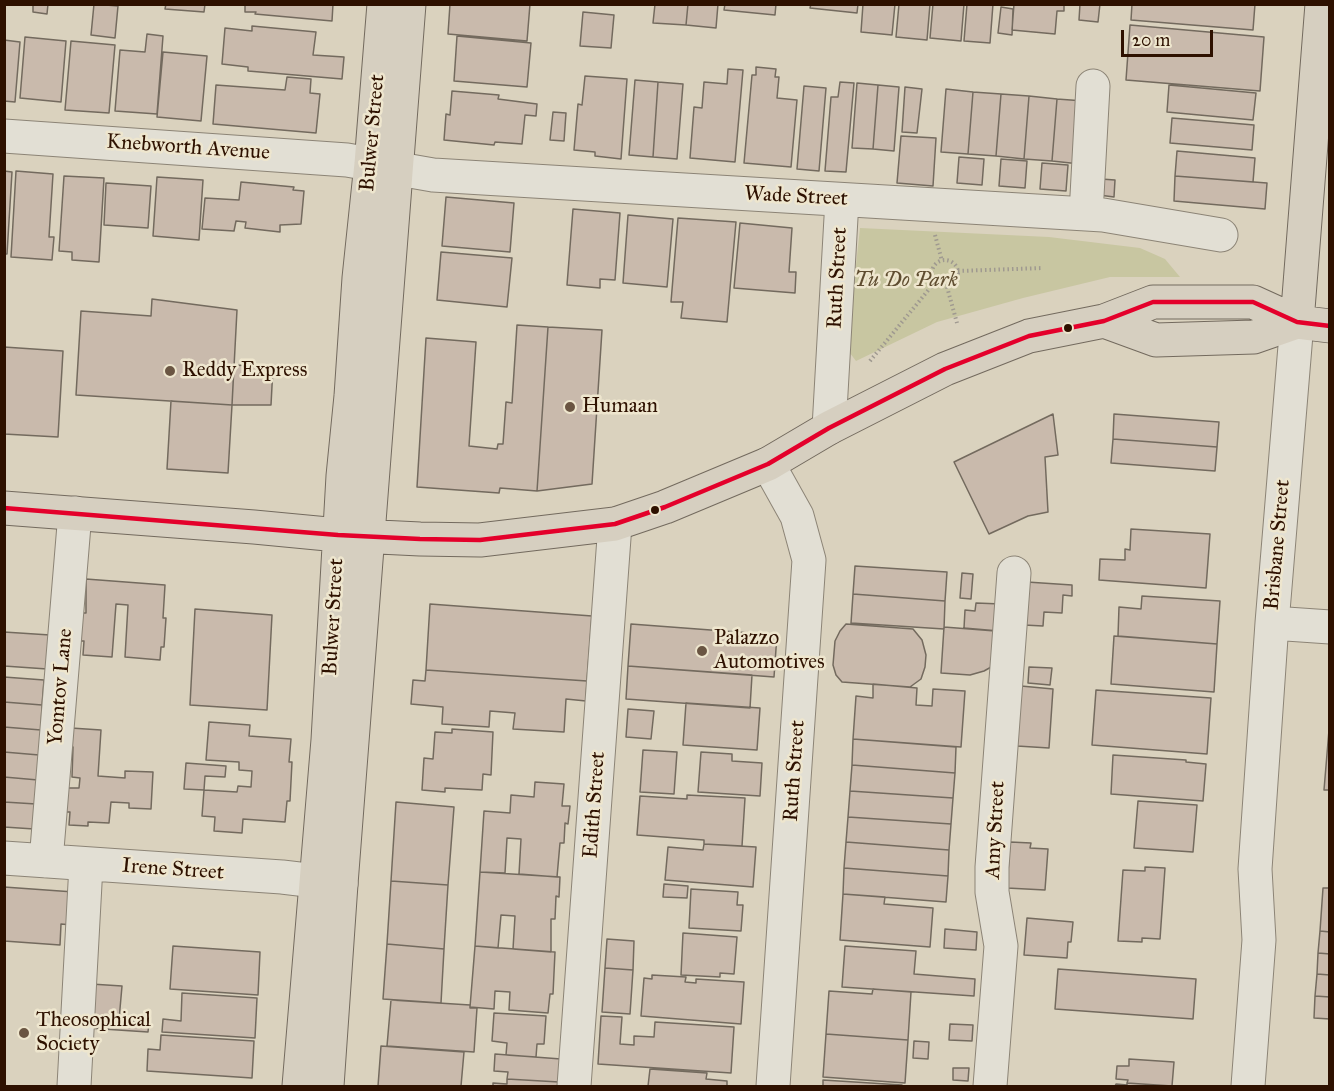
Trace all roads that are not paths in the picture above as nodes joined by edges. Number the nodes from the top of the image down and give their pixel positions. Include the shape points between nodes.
1 (384, 4) edge
2 (409, 4) edge
3 (1322, 4) edge
4 (1093, 86) dead end
5 (4, 136) edge
6 (384, 166) junction
7 (842, 200) junction
8 (1086, 214) junction
9 (1221, 235) dead end
10 (1297, 322) junction
11 (1329, 327) edge
12 (830, 428) junction
13 (768, 464) junction
14 (4, 508) edge
15 (75, 513) junction
16 (615, 524) junction
17 (353, 536) junction
18 (1014, 573) dead end
19 (1272, 623) junction
20 (1329, 627) edge
21 (4, 858) edge
22 (46, 861) junction
23 (86, 865) junction
24 (328, 883) junction
25 (74, 1086) edge
26 (299, 1086) edge
27 (327, 1086) edge
28 (574, 1086) edge
29 (773, 1086) edge
30 (990, 1086) edge
31 (1248, 1086) edge

1 - 6 main road, Bulwer Street
2 - 6 main road, Bulwer Street
3 - 10 main road, Brisbane Street
4 - 8 street
5 - 6 street, Knebworth Avenue via 347,160
6 - 7 street, Wade Street via 433,175
6 - 17 main road, Bulwer Street
7 - 8 street, Wade Street
7 - 12 street, Ruth Street
8 - 9 street, Wade Street
10 - 11 main road
10 - 12 main road via 1253,302 1153,302 1104,321 1018,340 945,369
10 - 19 street, Brisbane Street
12 - 13 main road
13 - 16 main road
13 - 29 street, Ruth Street via 797,516 809,560
14 - 15 main road
15 - 17 main road
15 - 22 street, Yomtov Lane
16 - 17 main road via 480,540
16 - 28 street, Edith Street
17 - 24 main road, Bulwer Street
18 - 30 street, Amy Street via 992,867 1001,946
19 - 20 street
19 - 31 street, Brisbane Street via 1255,869 1258,940
21 - 22 street, Irene Street
22 - 23 street, Irene Street
23 - 24 street, Irene Street
23 - 25 street
24 - 26 main road, Bulwer Street
24 - 27 main road, Bulwer Street

